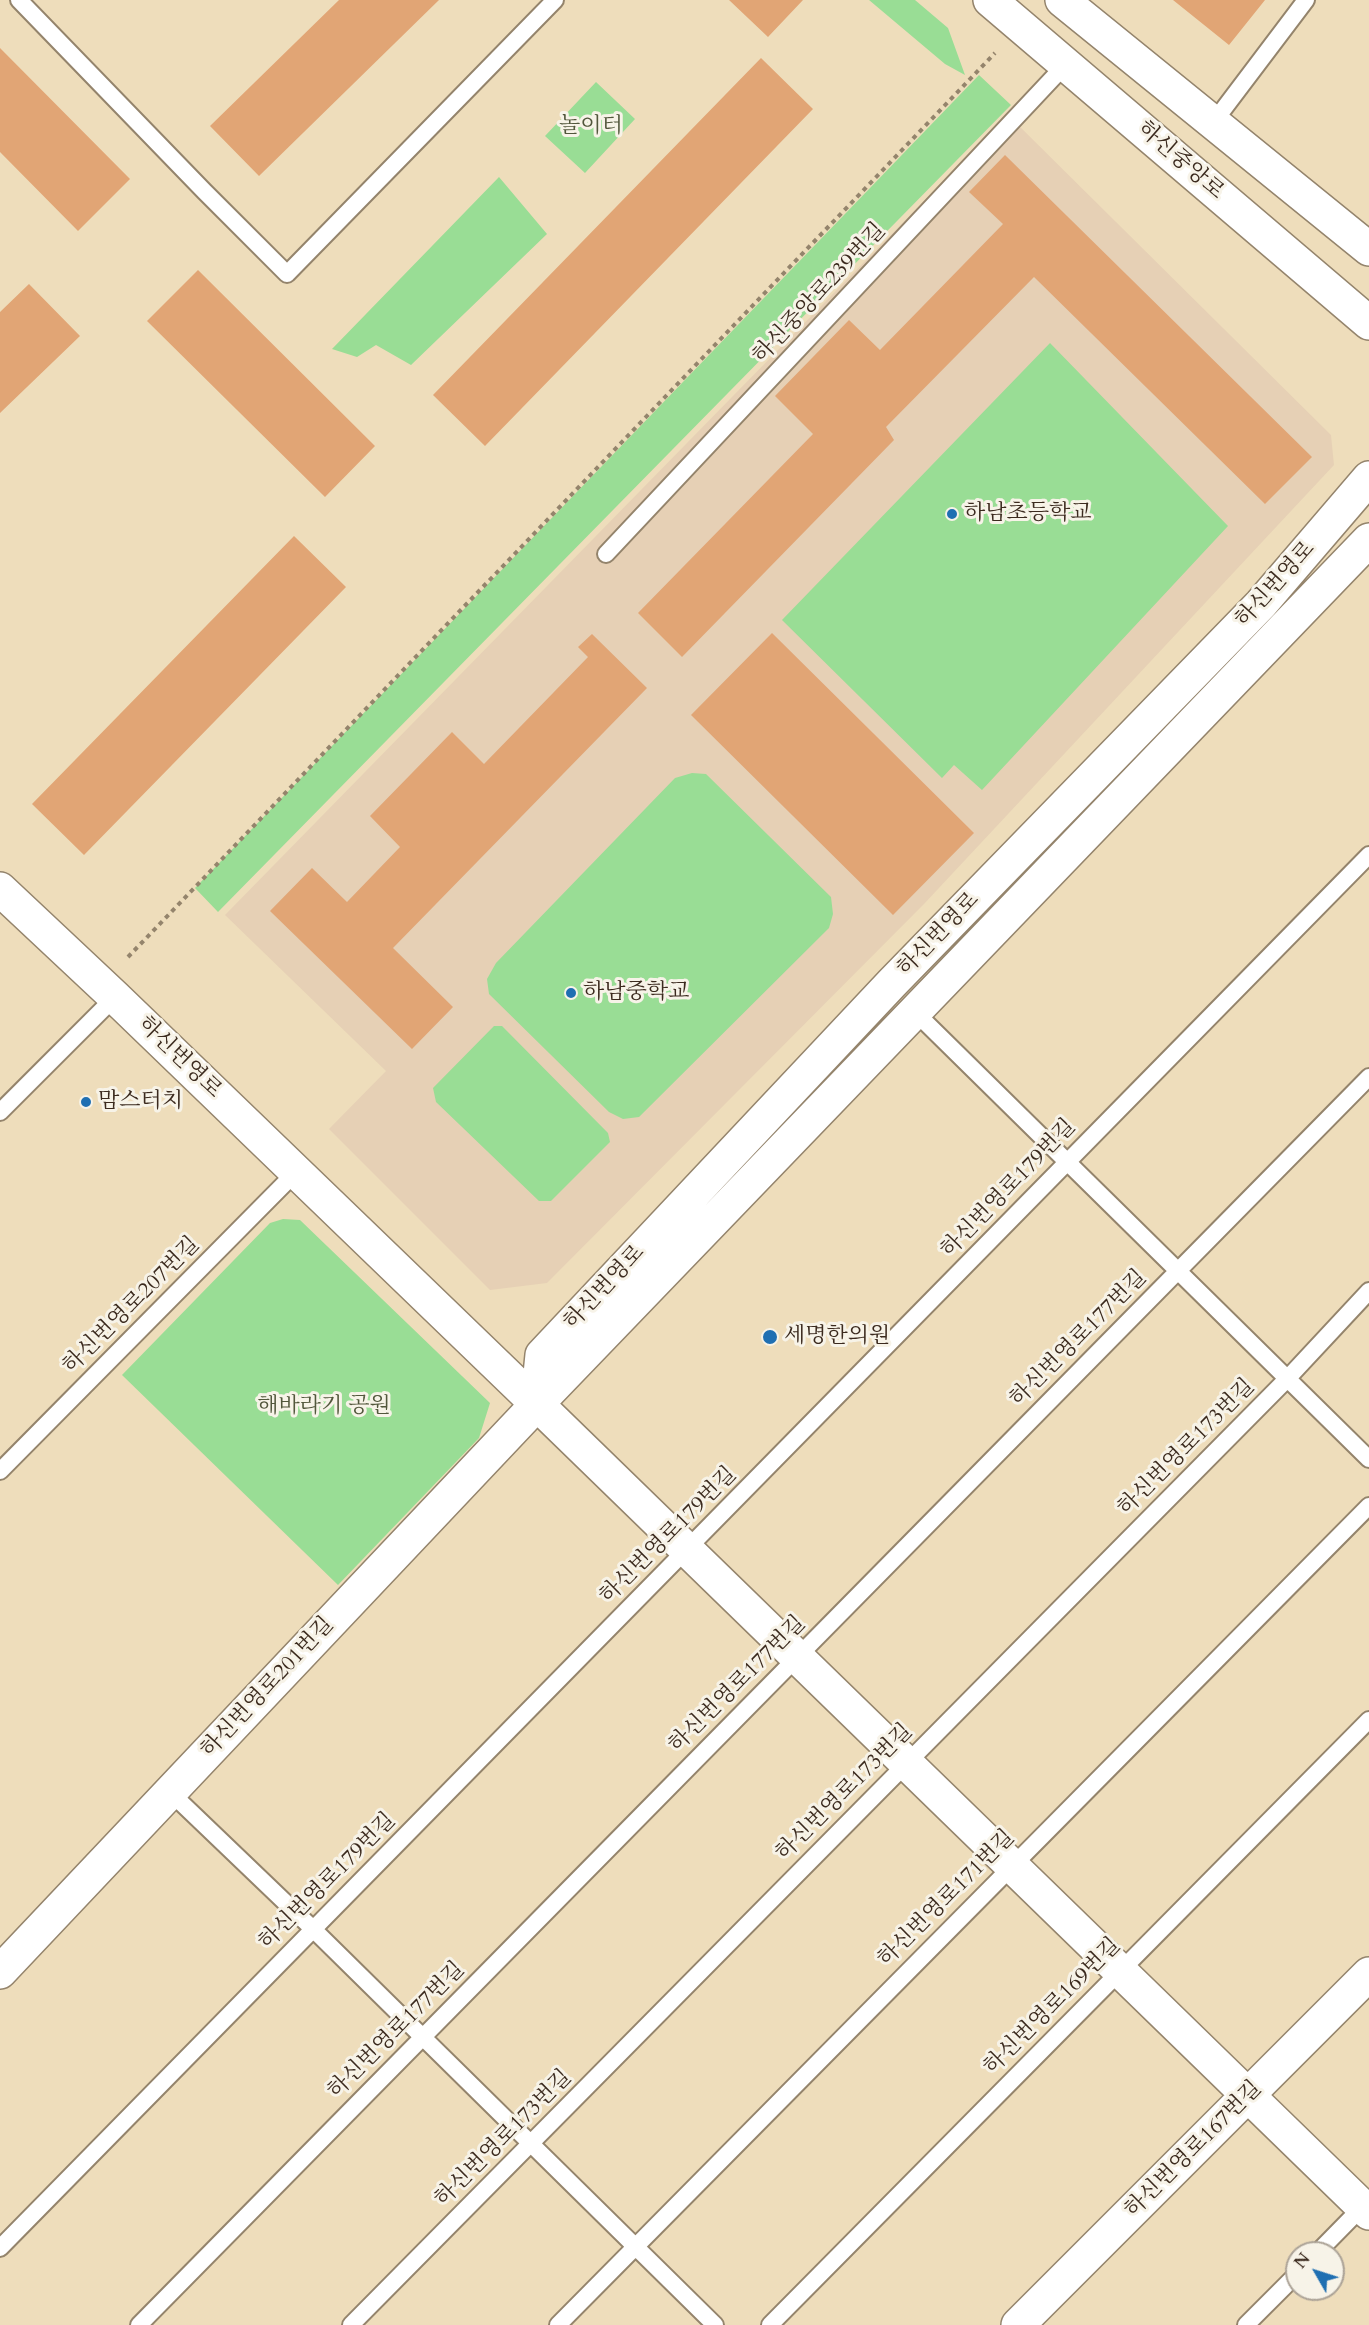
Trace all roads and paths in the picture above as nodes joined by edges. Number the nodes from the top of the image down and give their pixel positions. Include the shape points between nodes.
1 (19, 0) edge
2 (555, 0) edge
3 (990, 0) edge
4 (1062, 0) edge
5 (1306, 0) edge
6 (1097, 29) junction
7 (997, 52) dead end
8 (1066, 64) junction
9 (1213, 123) junction
10 (1180, 161) junction
11 (1369, 249) edge
12 (1369, 323) edge
13 (1369, 478) edge
14 (606, 554) dead end
15 (1364, 555) edge
16 (1369, 855) edge
17 (0, 889) edge
18 (125, 960) dead end
19 (115, 997) junction
20 (915, 1012) junction
21 (1369, 1077) edge
22 (0, 1112) edge
23 (1067, 1162) junction
24 (296, 1172) junction
25 (1178, 1271) junction
26 (1369, 1291) edge
27 (1287, 1379) junction
28 (537, 1404) junction
29 (1369, 1459) edge
30 (0, 1471) edge
31 (1369, 1506) edge
32 (687, 1550) junction
33 (797, 1657) junction
34 (1369, 1720) edge
35 (906, 1763) junction
36 (170, 1792) junction
37 (1012, 1866) junction
38 (313, 1929) junction
39 (1120, 1971) junction
40 (0, 1972) edge
41 (1369, 1974) edge
42 (423, 2037) junction
43 (1248, 2096) junction
44 (531, 2143) junction
45 (1367, 2207) edge
46 (1330, 2241) edge
47 (636, 2246) junction
48 (0, 2248) edge
49 (1285, 2286) edge
50 (139, 2325) edge
51 (351, 2325) edge
52 (558, 2325) edge
53 (715, 2325) edge
54 (770, 2325) edge
55 (1018, 2325) edge
56 (1246, 2325) edge

1 - 2 lane via 287,274
3 - 8 street, 하신중앙로
4 - 6 street
5 - 9 lane
6 - 8 street
6 - 9 street
7 - 18 path
8 - 10 street, 하신중앙로
8 - 14 lane, 하신중앙로239번길
9 - 10 street
9 - 11 street
10 - 12 street, 하신중앙로
13 - 28 street, 하신번영로 via 1261,604 892,984 542,1355
15 - 20 street, 하신번영로
16 - 23 lane, 하신번영로179번길
17 - 19 street, 하신번영로
19 - 22 lane
19 - 24 street, 하신번영로
20 - 23 lane
20 - 28 street, 하신번영로
21 - 25 lane, 하신번영로177번길
23 - 25 lane
23 - 32 lane, 하신번영로179번길
24 - 28 street, 하신번영로
24 - 30 lane, 하신번영로207번길
25 - 27 lane
25 - 33 lane, 하신번영로177번길
26 - 27 lane, 하신번영로173번길
27 - 29 lane
27 - 35 lane, 하신번영로173번길
28 - 32 street
28 - 36 street, 하신번영로201번길
31 - 37 lane, 하신번영로171번길
32 - 33 street
32 - 38 lane, 하신번영로179번길
33 - 35 street
33 - 42 lane, 하신번영로177번길
34 - 39 lane, 하신번영로169번길
35 - 37 street
35 - 44 lane, 하신번영로173번길
36 - 38 lane
36 - 40 street, 하신번영로201번길
37 - 39 street
37 - 47 lane, 하신번영로171번길
38 - 42 lane
38 - 48 lane, 하신번영로179번길
39 - 43 street
39 - 54 lane, 하신번영로169번길
41 - 43 street, 하신번영로167번길
42 - 44 lane
42 - 50 lane, 하신번영로177번길
43 - 45 street
43 - 55 street, 하신번영로167번길
44 - 47 lane
44 - 51 lane, 하신번영로173번길
45 - 46 lane
47 - 52 lane, 하신번영로171번길
47 - 53 lane
49 - 56 lane

